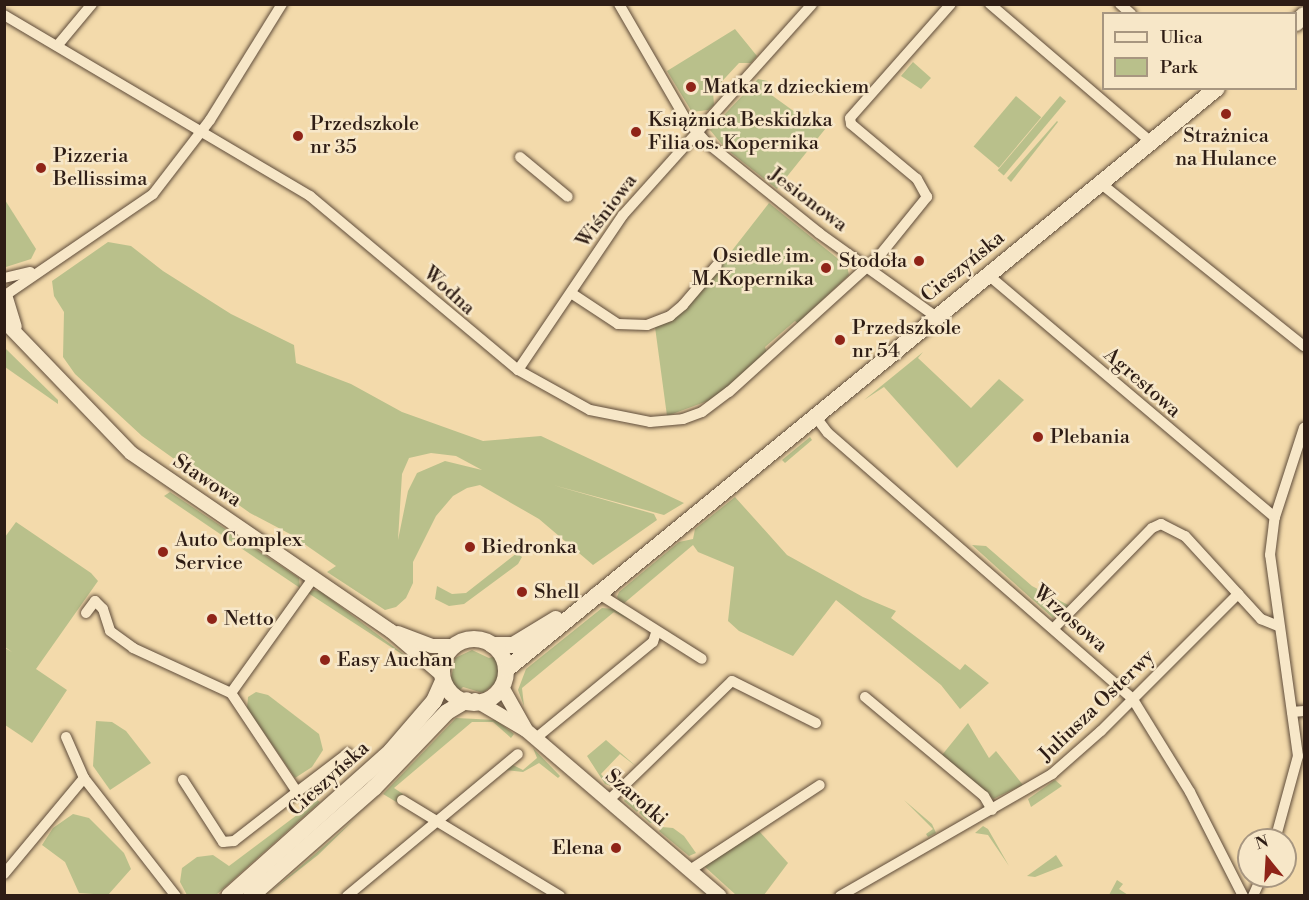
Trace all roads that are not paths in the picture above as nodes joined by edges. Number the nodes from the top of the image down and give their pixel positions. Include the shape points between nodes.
1 (92, 4) edge
2 (282, 4) edge
3 (619, 4) edge
4 (812, 4) edge
5 (951, 4) edge
6 (990, 4) edge
7 (4, 15) edge
8 (57, 46) junction
9 (1214, 90) edge
10 (203, 130) junction
11 (695, 131) junction
12 (1150, 141) junction
13 (520, 157) dead end
14 (1100, 182) junction
15 (568, 197) dead end
16 (717, 265) dead end
17 (868, 267) junction
18 (42, 268) junction
19 (987, 274) junction
20 (4, 278) edge
21 (571, 293) junction
22 (6, 294) edge
23 (935, 316) junction
24 (4, 321) edge
25 (22, 340) junction
26 (1305, 346) edge
27 (518, 370) junction
28 (815, 416) junction
29 (1305, 428) edge
30 (1275, 517) junction
31 (314, 577) junction
32 (596, 592) junction
33 (1238, 594) junction
34 (86, 613) dead end
35 (1278, 626) junction
36 (1054, 628) junction
37 (391, 631) junction
38 (656, 633) junction
39 (492, 645) junction
40 (453, 646) junction
41 (702, 659) dead end
42 (507, 669) junction
43 (442, 677) junction
44 (503, 689) junction
45 (231, 693) junction
46 (865, 697) dead end
47 (1132, 698) junction
48 (471, 700) junction
49 (1305, 711) edge
50 (1292, 712) junction
51 (816, 723) dead end
52 (531, 734) junction
53 (66, 737) dead end
54 (348, 753) dead end
55 (518, 754) dead end
56 (1301, 773) edge
57 (84, 778) junction
58 (183, 780) dead end
59 (820, 785) dead end
60 (297, 792) junction
61 (609, 800) junction
62 (402, 801) dead end
63 (992, 810) junction
64 (435, 822) junction
65 (1280, 828) edge
66 (690, 870) junction
67 (4, 874) edge
68 (176, 896) edge
69 (229, 896) edge
70 (251, 896) edge
71 (347, 896) edge
72 (560, 896) edge
73 (720, 896) edge
74 (840, 896) edge
75 (1243, 896) edge

1 - 8 street
2 - 10 street
3 - 11 street, Jesionowa
4 - 11 street, Wiśniowa
5 - 17 street, Wodna via 850,118 851,124 917,179 927,197
6 - 12 street
7 - 8 street, Wodna
8 - 10 street, Wodna
9 - 12 main road, Cieszyńska
10 - 18 street via 153,194
10 - 27 street, Wodna via 310,196
11 - 17 street, Jesionowa via 775,199
11 - 21 street, Wiśniowa via 623,215
12 - 14 main road, Cieszyńska
13 - 15 street
14 - 19 main road, Cieszyńska
14 - 26 street
16 - 21 street via 683,305 670,316 647,325 618,324
17 - 23 street, Jesionowa
17 - 27 street, Wodna via 729,392 683,419 650,422 604,415
18 - 20 street
18 - 22 street
19 - 23 main road, Cieszyńska
19 - 30 street, Agrestowa
21 - 27 street, Wiśniowa
22 - 25 street, Stawowa via 10,318
23 - 28 main road, Cieszyńska
24 - 25 street, Stawowa
25 - 31 street, Stawowa via 131,453
28 - 32 main road, Cieszyńska
28 - 36 street, Wrzosowa via 828,433
29 - 30 street
30 - 35 street via 1269,566
31 - 37 street, Stawowa
31 - 45 street
32 - 38 street
32 - 39 main road, Cieszyńska via 529,637 513,645
32 - 42 main road, Cieszyńska via 537,648
33 - 35 street via 1261,619
33 - 36 street via 1185,536 1161,524 1152,528
33 - 47 street, Juliusza Osterwy
34 - 45 street via 95,601 103,609 110,631 133,648
35 - 50 street
36 - 47 street, Wrzosowa
37 - 40 street, Stawowa via 432,646
37 - 43 street, Stawowa
38 - 41 street
38 - 52 street via 653,642
39 - 40 main road via 471,640
39 - 42 main road
40 - 43 main road via 443,658
42 - 44 main road
43 - 48 main road via 452,694
43 - 69 main road, Cieszyńska via 424,715 391,751
44 - 48 main road via 490,698
44 - 52 street, Szarotki
45 - 60 street
46 - 63 street via 984,796
47 - 63 street, Juliusza Osterwy via 1059,768
47 - 75 street, Wrzosowa via 1190,792
48 - 52 street, Szarotki
48 - 70 main road, Cieszyńska via 447,712 374,788
49 - 50 street
50 - 56 street
51 - 61 street via 732,681
52 - 61 street, Szarotki
53 - 57 street
54 - 60 street
55 - 64 street
56 - 65 street
57 - 67 street
57 - 68 street
58 - 60 street via 223,842 234,841
59 - 66 street
61 - 66 street, Szarotki
62 - 64 street
63 - 74 street, Juliusza Osterwy
64 - 71 street
64 - 72 street
66 - 73 street, Szarotki

